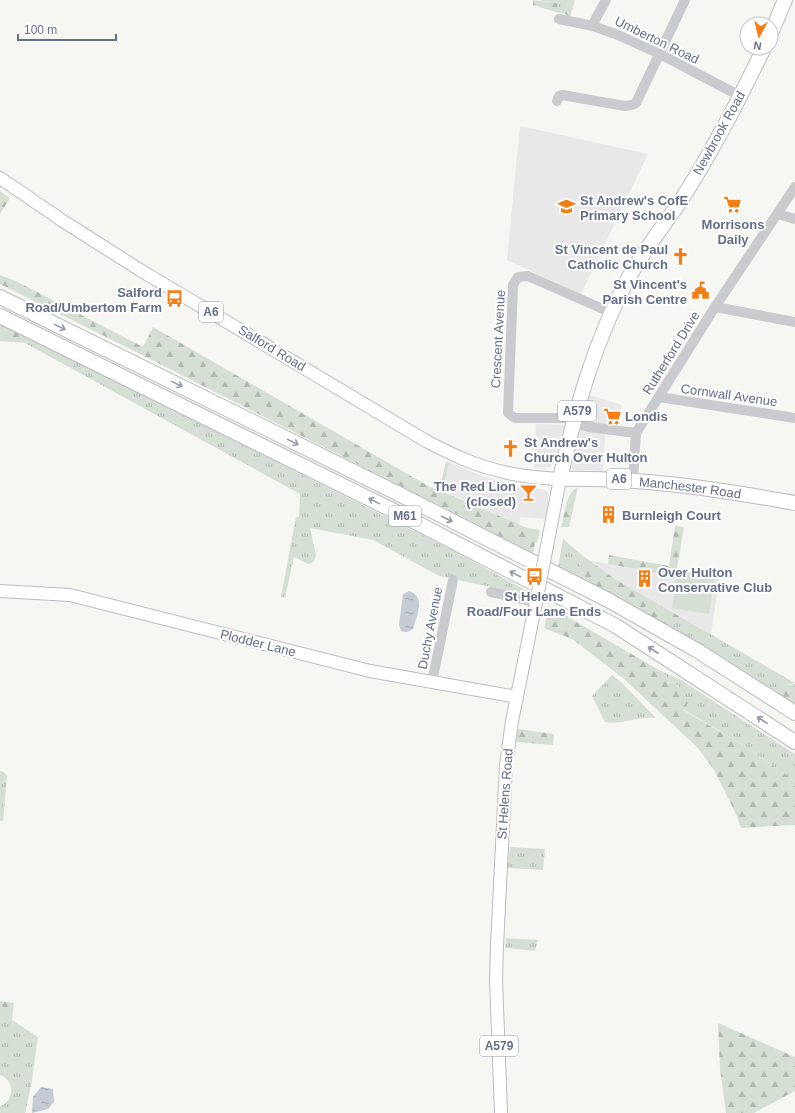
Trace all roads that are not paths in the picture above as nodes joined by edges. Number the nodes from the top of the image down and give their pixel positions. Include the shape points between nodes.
1 (606, 0) edge
2 (685, 0) edge
3 (785, 0) edge
4 (778, 16) edge
5 (560, 19) dead end
6 (593, 26) junction
7 (660, 54) junction
8 (760, 56) edge
9 (740, 96) junction
10 (557, 101) dead end
11 (0, 178) edge
12 (795, 187) edge
13 (777, 214) junction
14 (795, 219) edge
15 (0, 297) edge
16 (715, 306) junction
17 (612, 313) junction
18 (0, 316) edge
19 (795, 322) edge
20 (659, 397) junction
21 (795, 418) edge
22 (574, 421) junction
23 (636, 433) junction
24 (560, 479) junction
25 (633, 480) junction
26 (795, 503) edge
27 (453, 580) dead end
28 (0, 591) edge
29 (491, 592) dead end
30 (534, 604) junction
31 (432, 682) junction
32 (517, 697) junction
33 (795, 713) edge
34 (795, 742) edge
35 (501, 1113) edge

1 - 6 street
2 - 7 street
3 - 4 highway
5 - 6 street, Umberton Road
6 - 7 street, Umberton Road
7 - 9 street, Umberton Road
7 - 10 street via 636,103 632,105 562,95
8 - 9 highway, Newbrook Road / A579
9 - 17 highway, Newbrook Road / A579 via 685,194 637,264
11 - 24 main road, Salford Road / A6 via 140,270 437,446 476,464 504,472
12 - 13 street, Rutherford Drive
13 - 14 street
13 - 16 street, Rutherford Drive
15 -> 33 highway, M61 via 608,600 698,651
16 - 19 street
16 - 20 street, Rutherford Drive
17 - 22 highway, Newbrook Road / A579 via 590,368
17 - 22 street, Crescent Avenue via 528,276 518,277 513,285 508,413 515,418
34 -> 18 highway, M61 via 616,626 394,511
20 - 21 street, Cornwall Avenue
20 - 23 street, Rutherford Drive
22 - 23 street via 589,427
22 - 24 highway, Newbrook Road / A579
23 - 25 street, Rutherford Drive
24 - 25 highway, Manchester Road / A6
24 - 30 main road, St Helens Road / A579, bridge
25 - 26 highway, Manchester Road / A6 via 693,486
27 - 31 street, Duchy Avenue
28 - 31 main road, Plodder Lane via 70,595 328,661
29 - 30 street
30 - 32 main road, St Helens Road / A579
31 - 32 main road, Plodder Lane
32 - 35 main road, St Helens Road / A579 via 507,758 497,941

